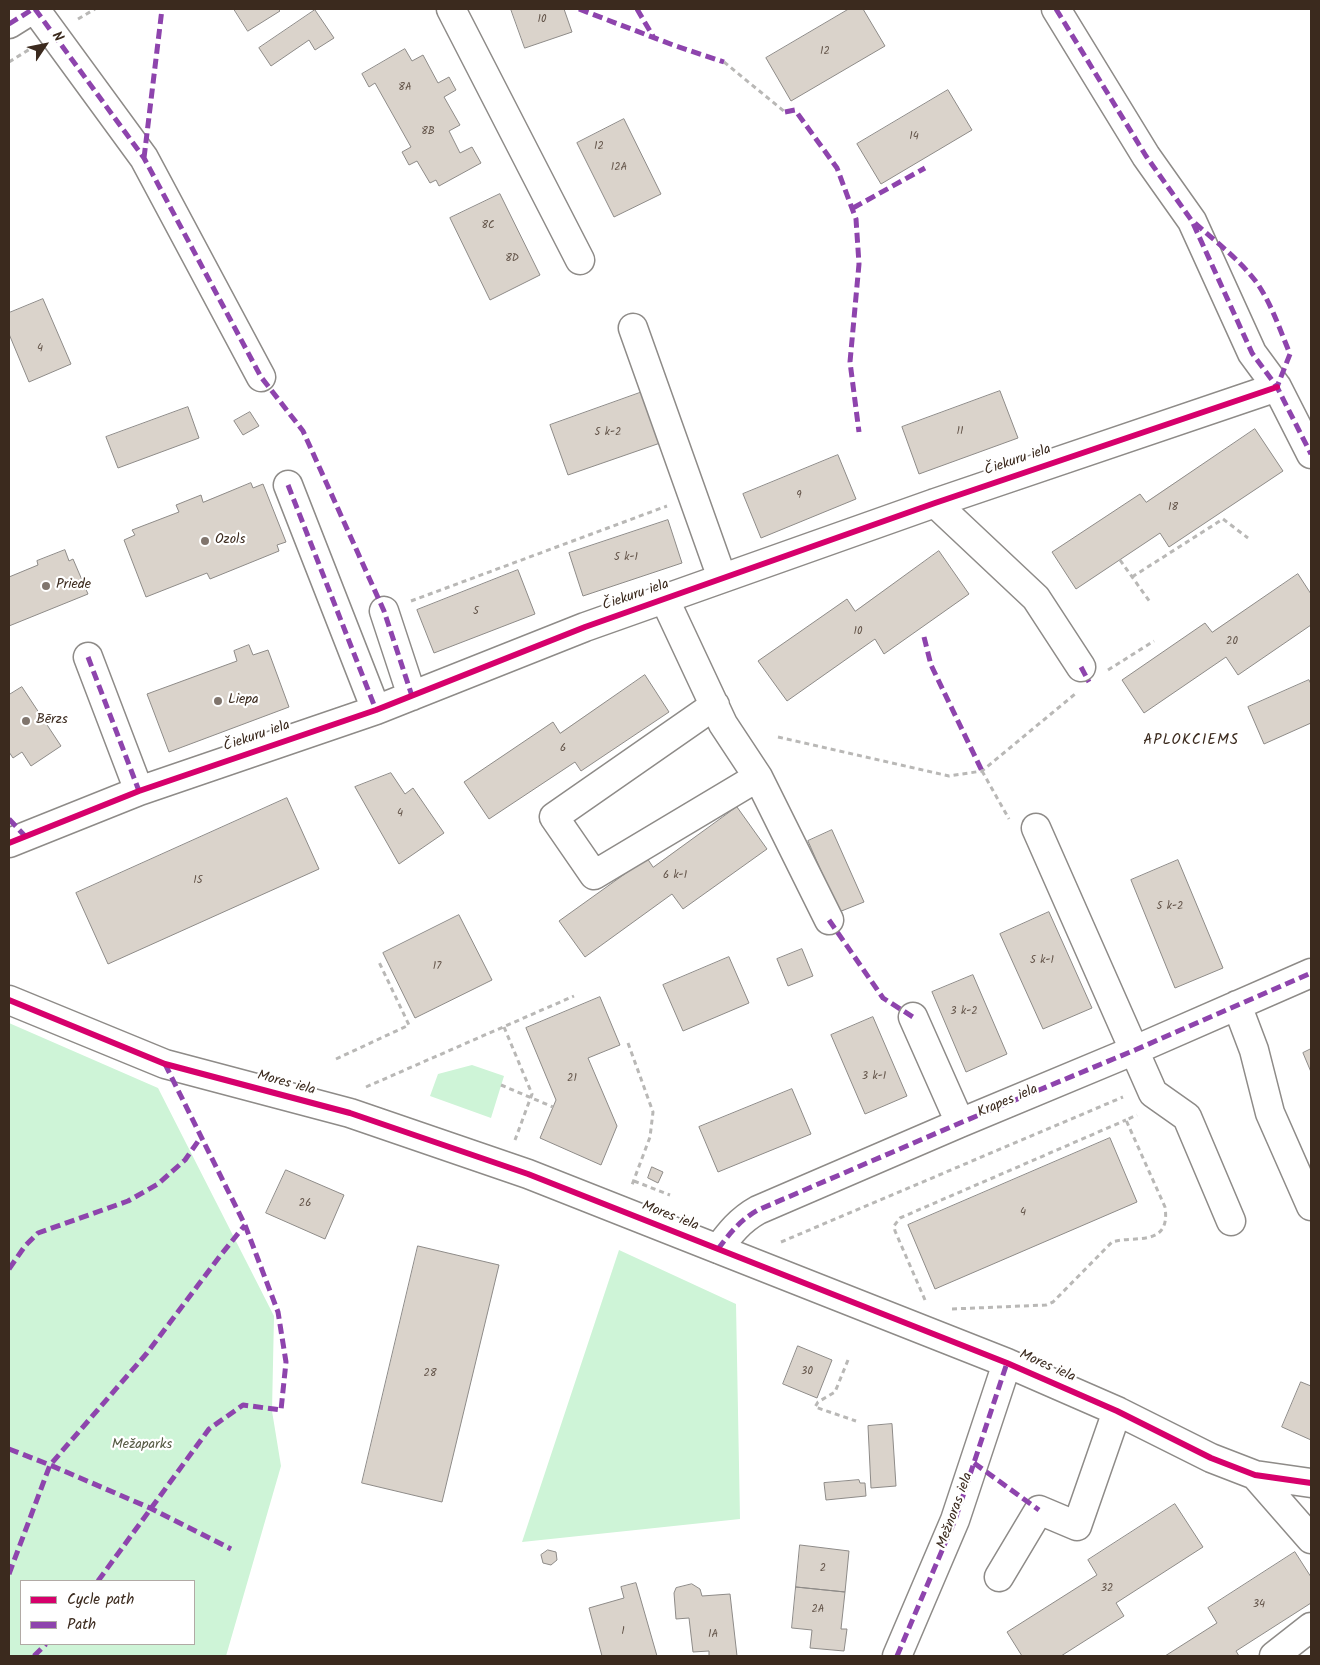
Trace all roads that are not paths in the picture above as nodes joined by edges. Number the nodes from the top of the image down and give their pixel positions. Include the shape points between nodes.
1 (34, 9) edge
2 (451, 9) edge
3 (1056, 9) edge
4 (9, 24) edge
5 (580, 260) dead end
6 (633, 328) dead end
7 (261, 377) dead end
8 (1277, 387) junction
9 (1311, 454) edge
10 (288, 485) dead end
11 (935, 503) junction
12 (722, 578) junction
13 (665, 600) junction
14 (384, 611) road end
15 (88, 656) dead end
16 (1089, 676) road end
17 (412, 696) junction
18 (714, 705) junction
19 (376, 710) junction
20 (758, 777) junction
21 (139, 791) junction
22 (1036, 828) road end
23 (14, 833) edge
24 (830, 920) dead end
25 (1311, 973) edge
26 (9, 1000) edge
27 (1237, 1005) junction
28 (913, 1017) dead end
29 (1135, 1050) junction
30 (960, 1122) junction
31 (1311, 1206) edge
32 (1231, 1220) dead end
33 (718, 1249) junction
34 (1007, 1363) junction
35 (1117, 1411) junction
36 (1255, 1475) junction
37 (1311, 1483) edge
38 (1311, 1539) edge
39 (999, 1577) dead end
40 (1311, 1626) edge
41 (897, 1656) edge
42 (1274, 1656) edge

1 - 4 street
1 - 7 street via 144,158
2 - 5 street
3 - 8 street via 1146,156 1192,221 1252,353
6 - 12 street
8 - 9 street
8 - 11 street, Čiekuru iela
10 - 19 street
11 - 12 street, Čiekuru iela
11 - 16 street via 1036,598
12 - 13 street, Čiekuru iela
13 - 17 street, Čiekuru iela via 585,627
13 - 18 street
14 - 17 street
15 - 21 street
17 - 19 street, Čiekuru iela
18 - 20 street
18 - 20 street via 554,817 594,875
19 - 21 street, Čiekuru iela
20 - 24 street
21 - 23 street, Čiekuru iela
22 - 29 street
25 - 27 street, Krapes iela
26 - 33 street, Mores iela via 165,1064 350,1113 528,1174
27 - 29 street, Krapes iela
27 - 31 street via 1254,1050 1270,1113
28 - 30 street
29 - 30 street, Krapes iela
29 - 32 street via 1153,1093 1187,1117
30 - 33 street, Krapes iela via 758,1210 733,1229
33 - 34 street, Mores iela
34 - 35 street, Mores iela
34 - 41 street, Mežnoras iela via 955,1520
35 - 36 street, Mores iela via 1211,1458
35 - 39 street via 1077,1526 1038,1510
36 - 37 street, Mores iela
36 - 38 street
40 - 42 street

